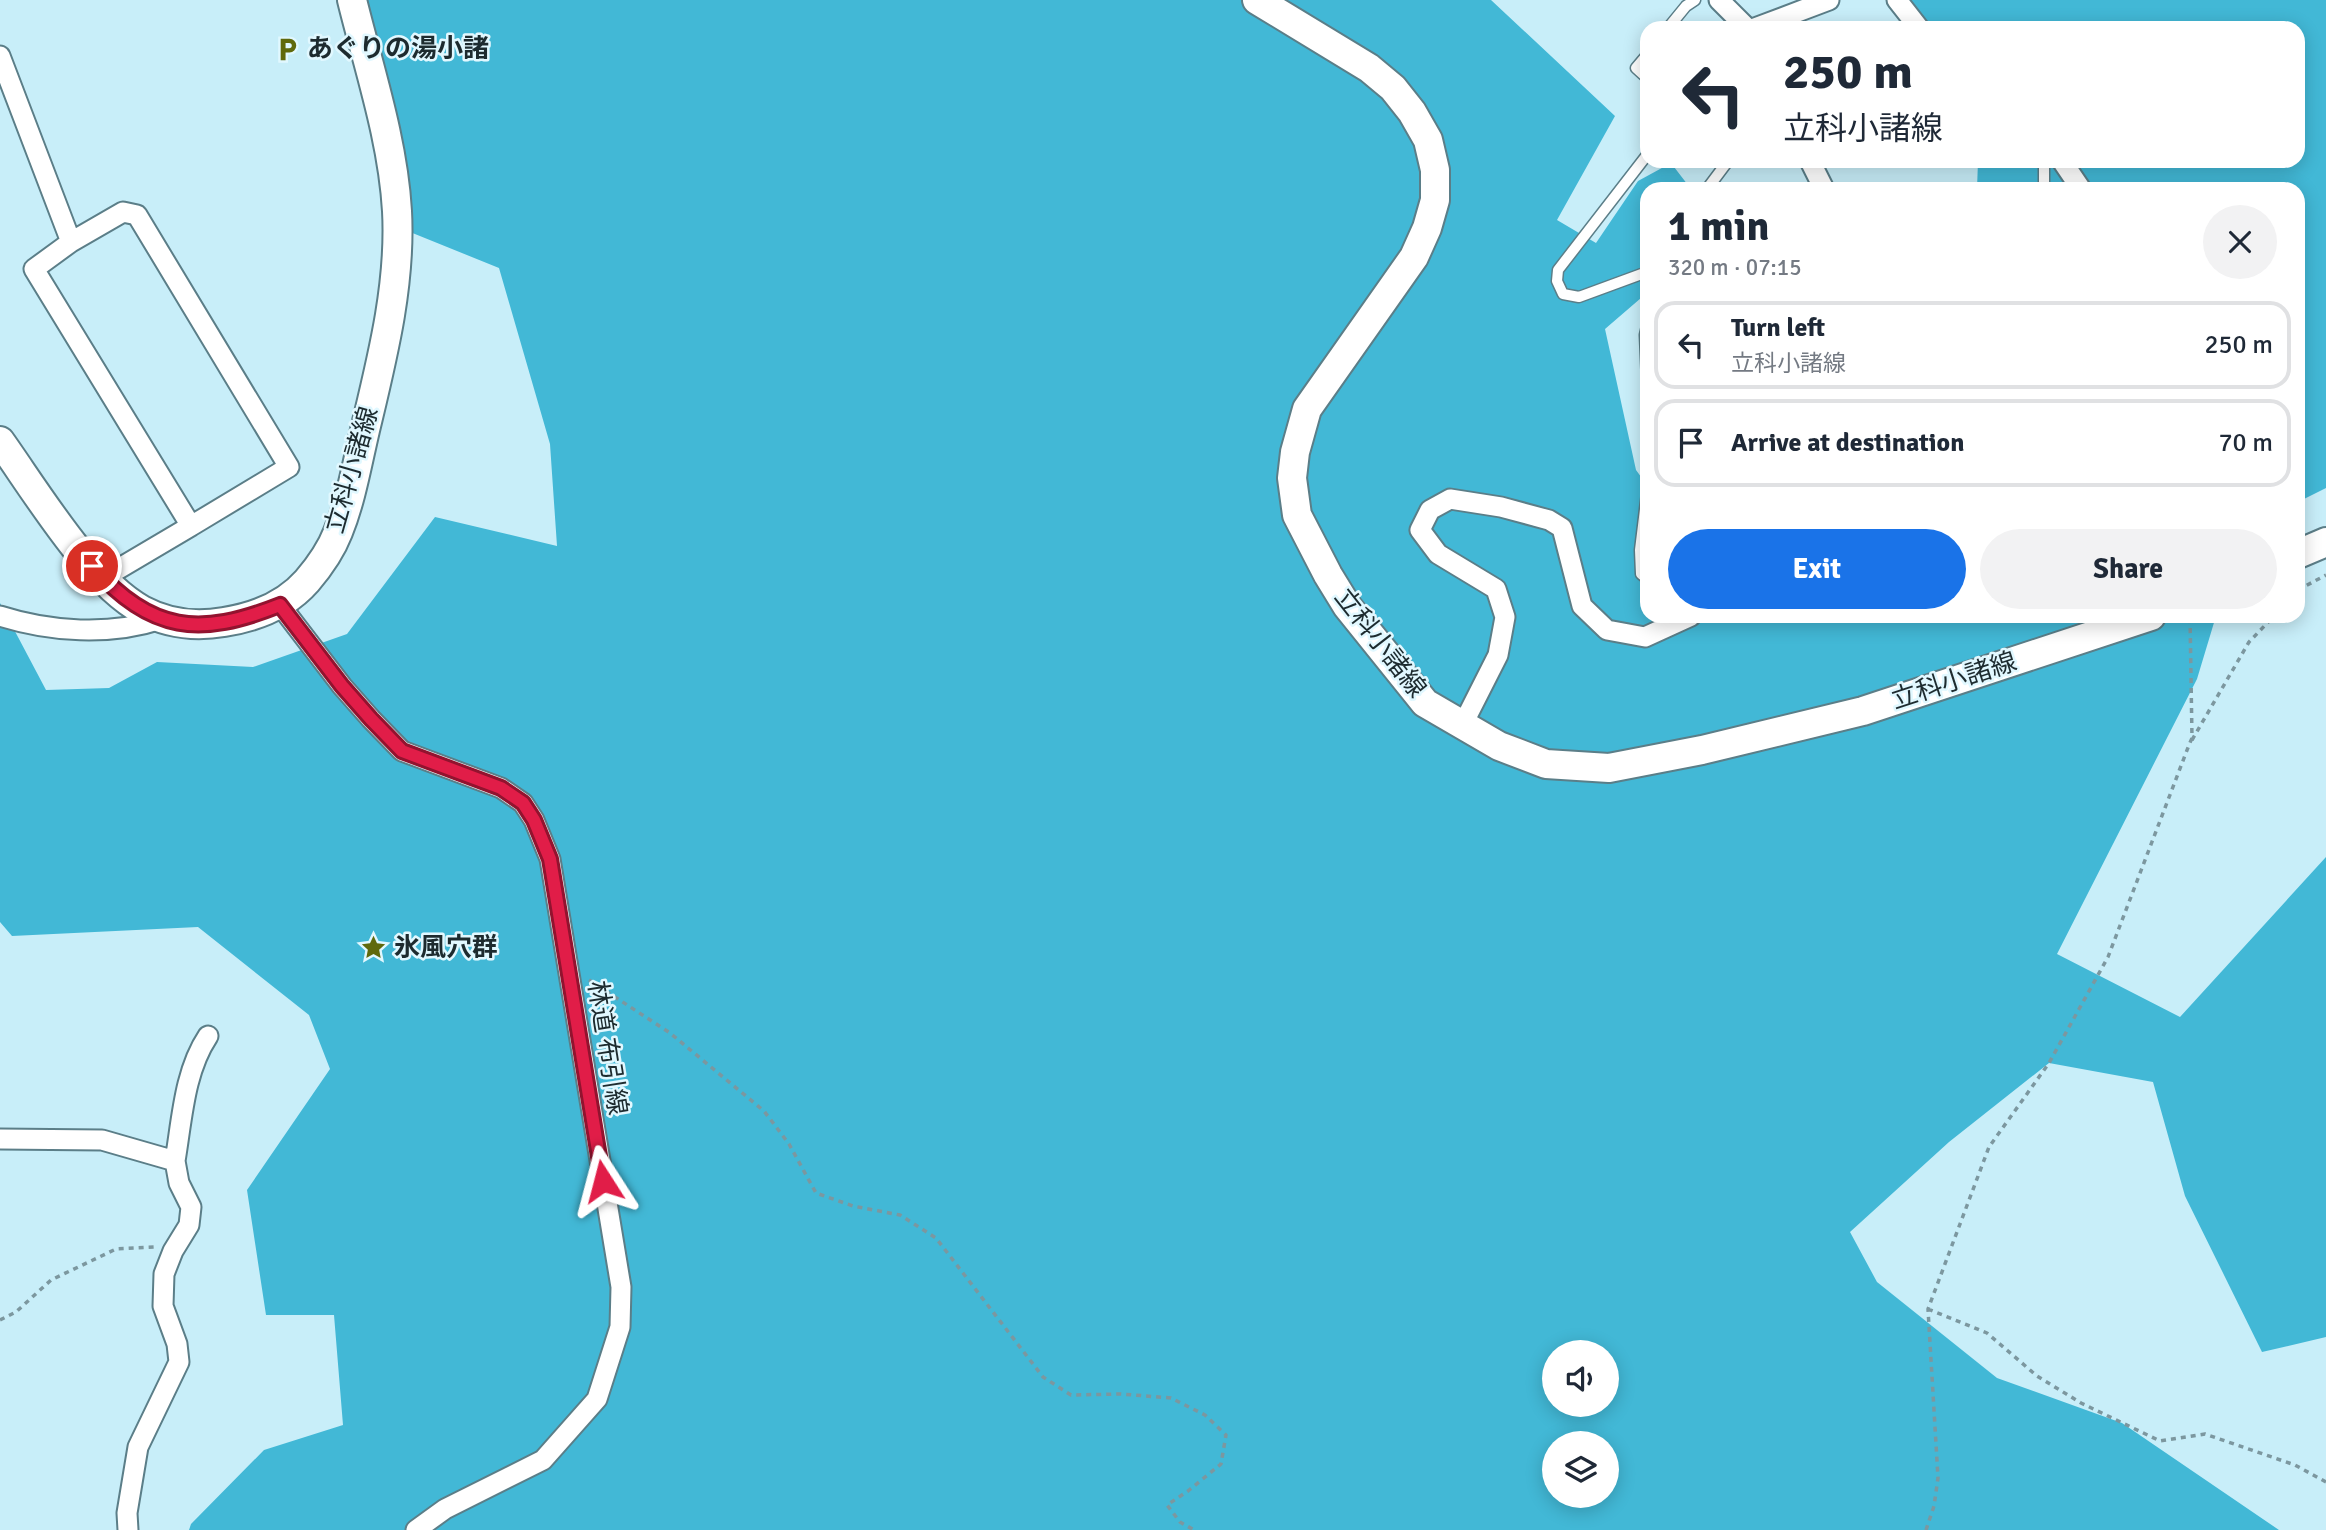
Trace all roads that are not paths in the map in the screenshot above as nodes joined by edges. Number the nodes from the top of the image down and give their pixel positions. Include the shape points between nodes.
1 (352, 0) edge
2 (1257, 0) edge
3 (1696, 0) edge
4 (1719, 0) edge
5 (1829, 0) edge
6 (1897, 0) edge
7 (1674, 21) edge
8 (1740, 21) edge
9 (1774, 21) edge
10 (1914, 21) edge
11 (0, 56) edge
12 (1640, 164) edge
13 (71, 242) junction
14 (1640, 275) edge
15 (0, 442) edge
16 (191, 526) junction
17 (103, 578) junction
18 (280, 605) junction
19 (0, 616) edge
20 (161, 619) junction
21 (1676, 623) edge
22 (2130, 623) edge
23 (1462, 726) junction
24 (208, 1036) dead end
25 (0, 1139) edge
26 (175, 1161) junction
27 (128, 1530) edge
28 (416, 1530) edge

1 - 18 main road, 立科小諸線 via 387,136 397,212 395,268 385,345 338,532 306,582
2 - 23 main road, 立科小諸線 via 1368,68 1399,96 1428,140 1435,200 1427,228 1414,257 1307,409 1292,478 1297,515 1347,606 1425,703
3 - 7 lane
4 - 8 street
5 - 9 street
6 - 10 street
11 - 13 street
12 - 14 lane via 1558,270 1557,281 1563,293 1579,297
13 - 16 street via 34,269
13 - 16 street via 124,212 137,215 289,467
15 - 17 main road, 立科小諸線
16 - 17 street
17 - 20 main road, 立科小諸線 via 139,609
18 - 20 main road, 立科小諸線 via 244,619 206,625
18 - 28 street, 林道 布引線 via 342,686 402,751 501,788 523,803 534,820 550,859 621,1287 620,1327 597,1399 543,1460 445,1508
19 - 20 street via 75,630
21 - 23 street via 1645,637 1607,630 1582,606 1562,528 1501,507 1450,499 1430,510 1420,530 1438,554 1496,589 1505,617 1498,655
22 - 23 main road, 立科小諸線 via 1863,711 1609,768 1546,764
24 - 26 street via 188,1086
25 - 26 street via 102,1140
26 - 27 street via 191,1207 189,1225 164,1274 163,1306 179,1362 138,1447

